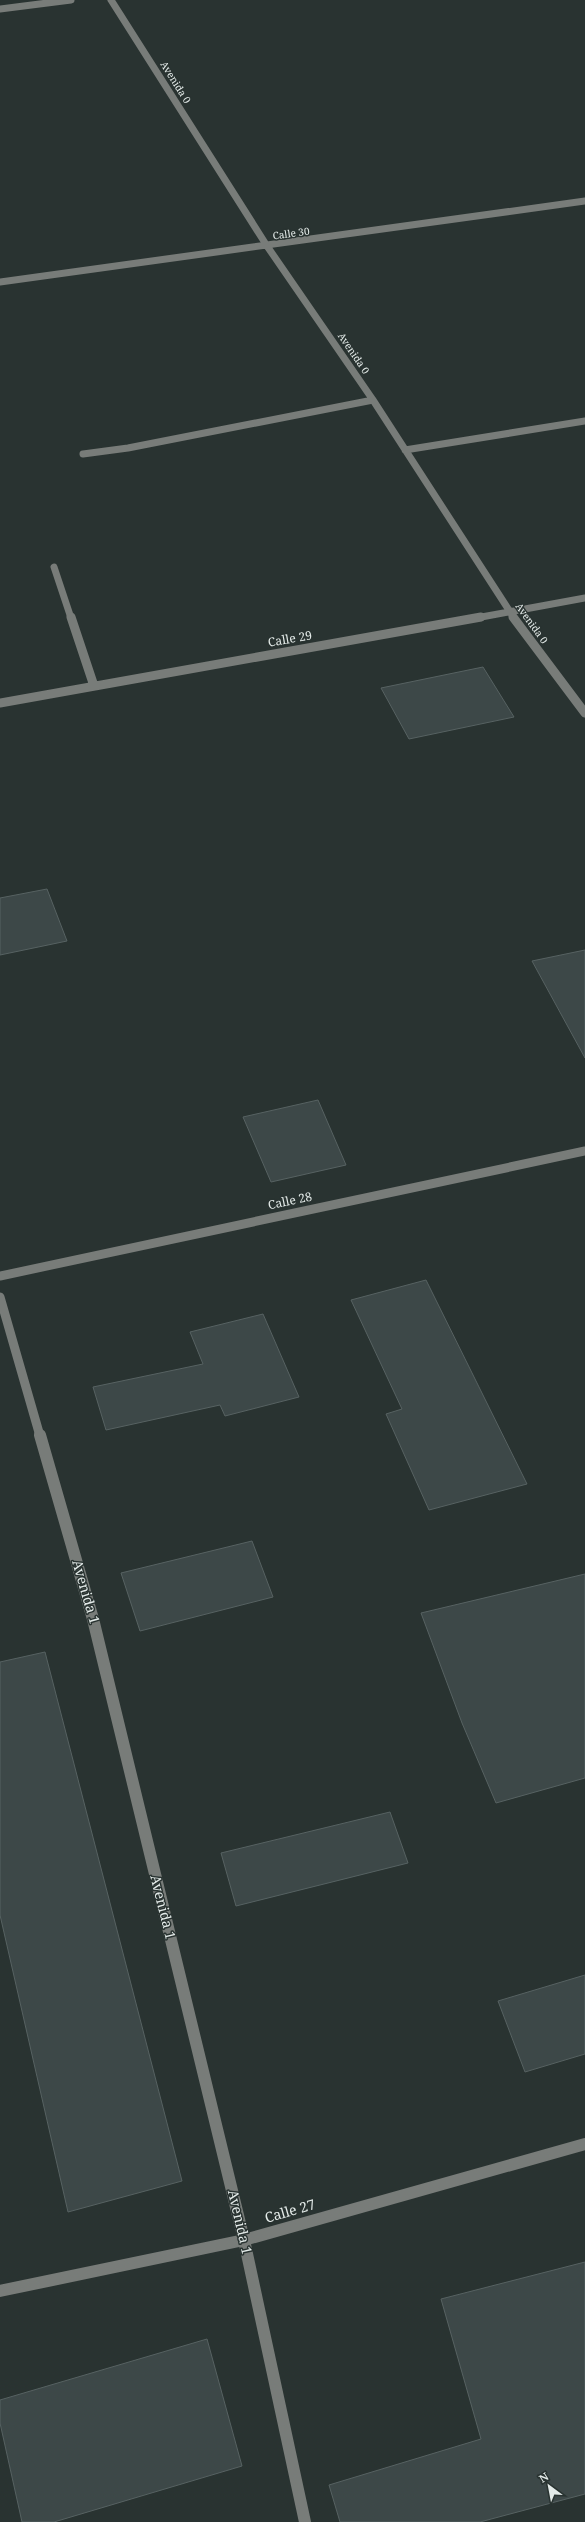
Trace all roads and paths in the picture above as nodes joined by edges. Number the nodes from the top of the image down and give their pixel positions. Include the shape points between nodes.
1 (71, 0) edge
2 (111, 0) edge
3 (0, 9) edge
4 (585, 201) edge
5 (267, 246) junction
6 (0, 282) edge
7 (373, 400) junction
8 (585, 421) edge
9 (404, 450) junction
10 (83, 454) dead end
11 (54, 567) dead end
12 (585, 598) edge
13 (509, 611) junction
14 (94, 686) junction
15 (0, 703) edge
16 (585, 713) edge
17 (585, 1151) edge
18 (0, 1276) edge
19 (0, 1297) edge
20 (585, 2144) edge
21 (244, 2240) junction
22 (0, 2291) edge
23 (305, 2522) edge

1 - 3 street
2 - 5 street, Avenida 0
4 - 5 street, Calle 30
5 - 6 street, Calle 30
5 - 7 street, Avenida 0
7 - 9 street, Avenida 0
7 - 10 street via 128,448
8 - 9 street
9 - 13 street, Avenida 0
11 - 14 street
12 - 13 street, Calle 29
13 - 14 street, Calle 29
13 - 16 street, Avenida 0
14 - 15 street, Calle 29
17 - 18 street, Calle 28
19 - 21 street, Avenida 1 via 94,1619
20 - 21 street, Calle 27
21 - 22 street, Calle 27
21 - 23 street, Avenida 1

